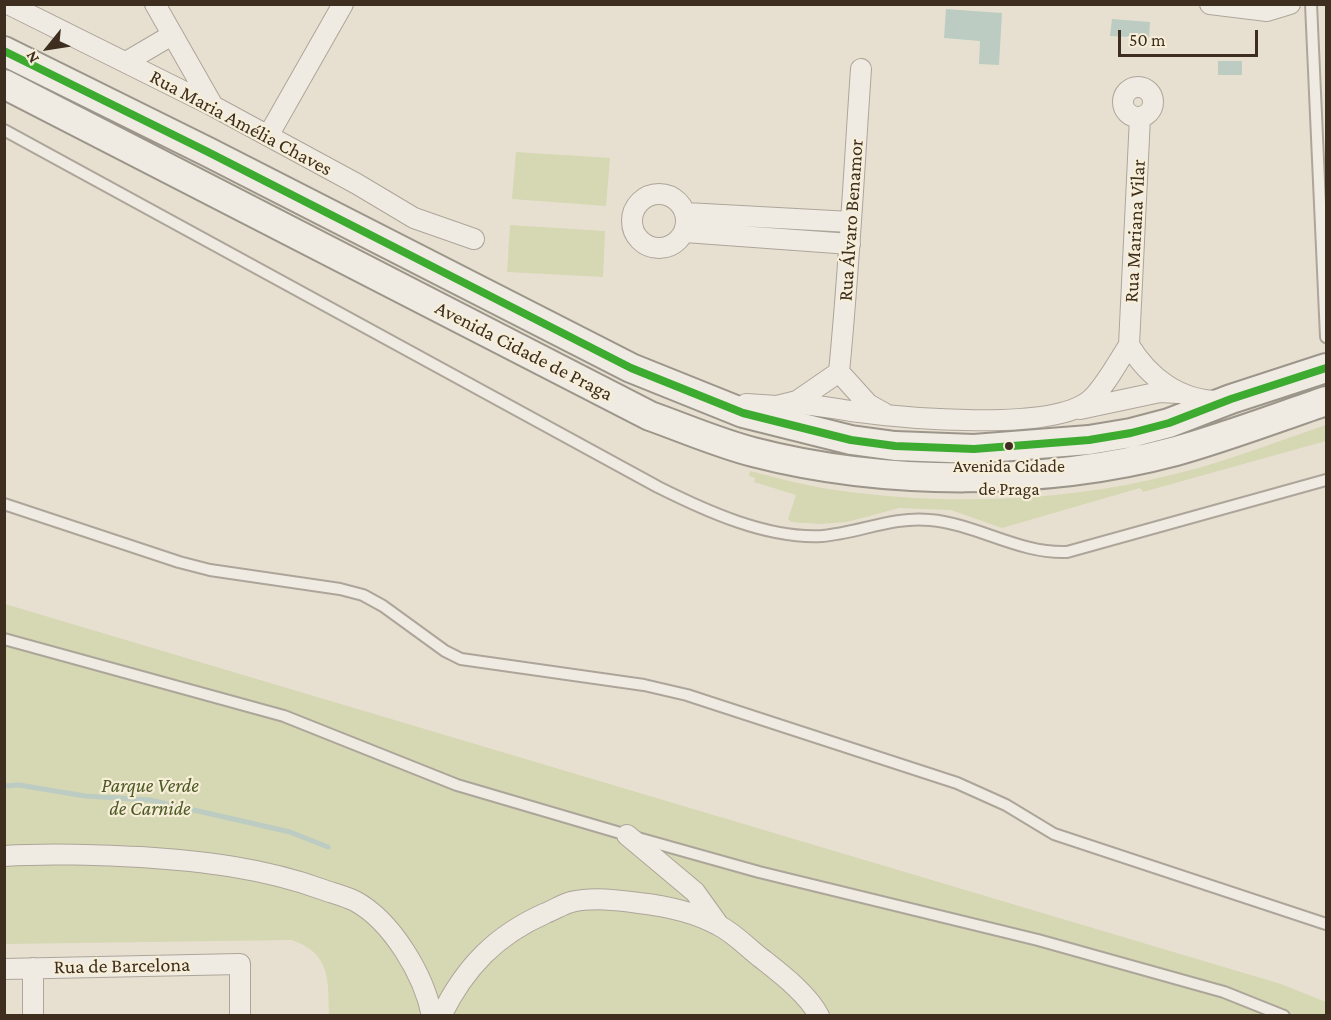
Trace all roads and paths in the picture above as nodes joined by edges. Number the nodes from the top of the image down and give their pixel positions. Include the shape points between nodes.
1 (8, 4) edge
2 (154, 4) edge
3 (343, 4) edge
4 (1210, 4) edge
5 (1290, 4) edge
6 (1311, 4) edge
7 (172, 35) junction
8 (4, 51) edge
9 (126, 62) junction
10 (861, 69) dead end
11 (4, 84) edge
12 (213, 106) junction
13 (1140, 117) dead end
14 (4, 130) edge
15 (268, 136) junction
16 (851, 222) junction
17 (474, 239) dead end
18 (850, 244) junction
19 (1326, 337) edge
20 (1129, 345) junction
21 (1326, 368) edge
22 (839, 372) junction
23 (1178, 393) junction
24 (1231, 399) junction
25 (1326, 401) edge
26 (716, 402) junction
27 (788, 404) junction
28 (1074, 410) junction
29 (889, 415) junction
30 (1326, 480) edge
31 (4, 504) edge
32 (4, 639) edge
33 (627, 835) junction
34 (4, 856) edge
35 (1326, 924) edge
36 (720, 926) junction
37 (33, 968) junction
38 (4, 969) edge
39 (821, 1013) edge
40 (33, 1016) edge
41 (240, 1016) edge
42 (432, 1016) edge
43 (441, 1016) edge
44 (1284, 1016) edge

1 - 9 street, Rua Maria Amélia Chaves
2 - 7 street
3 - 15 street
4 - 5 street via 1267,11
6 - 19 lane
7 - 9 street
7 - 12 street
8 - 26 main road, Avenida Cidade de Praga via 631,368
9 - 12 street, Rua Maria Amélia Chaves
10 - 16 street, Rua Álvaro Benamor
11 - 25 main road, Avenida Cidade de Praga via 650,416 752,452 869,473 951,477 1041,473 1176,451
12 - 15 street, Rua Maria Amélia Chaves
13 - 20 street, Rua Mariana Vilar
14 - 30 lane via 658,487 744,524 823,536 903,520 933,520 1034,550 1067,552
15 - 17 street, Rua Maria Amélia Chaves via 414,218
16 - 18 street, Rua Álvaro Benamor
16 - 18 street via 685,223
18 - 22 street, Rua Álvaro Benamor
20 - 23 street via 1152,375
20 - 28 street via 1090,400
21 - 24 main road, Avenida Cidade de Praga
22 - 27 street via 804,398
22 - 29 street via 868,404
23 - 24 street via 1208,400
23 - 28 street
24 - 26 main road, Avenida Cidade de Praga via 1131,433 974,449 851,440 743,413
26 - 27 street
27 - 29 street
28 - 29 street via 1024,418 973,420
31 - 35 lane via 210,570 363,595 461,659 687,695 957,783 1006,805 1054,834
32 - 33 lane via 284,716 457,785
33 - 36 street via 695,892
33 - 44 lane via 759,872 1060,946 1224,992
34 - 42 street via 49,853 195,861 292,878 355,901 374,915 405,950 424,985
36 - 39 street
36 - 43 street via 654,904 612,899 571,902 497,940 474,963
37 - 38 street, Rua de Barcelona
37 - 40 street
37 - 41 street, Rua de Barcelona via 240,964

